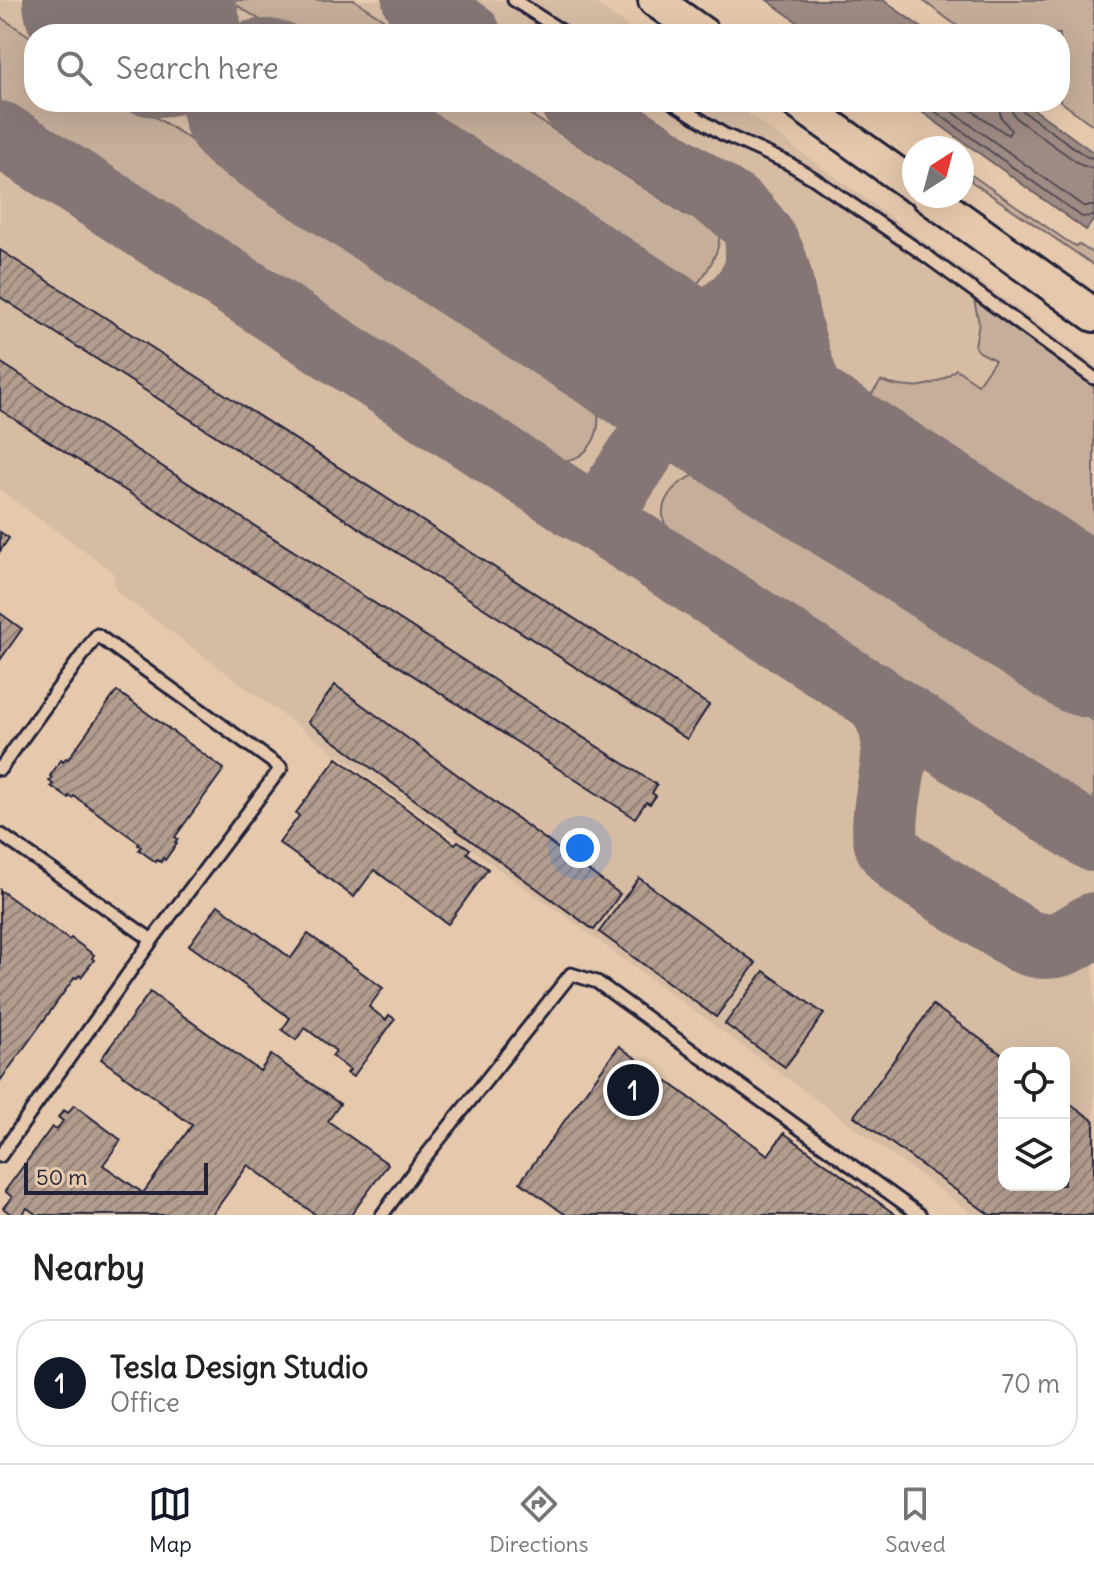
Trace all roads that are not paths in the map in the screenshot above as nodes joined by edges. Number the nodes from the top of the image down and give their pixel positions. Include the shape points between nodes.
1 (514, 0) edge
2 (655, 0) edge
3 (551, 24) edge
4 (689, 24) edge
5 (688, 112) edge
6 (811, 112) edge
7 (902, 177) edge
8 (945, 208) edge
9 (1094, 315) edge
10 (1094, 378) edge
11 (0, 769) edge
12 (0, 834) edge
13 (152, 940) junction
14 (0, 1156) edge
15 (382, 1215) edge
16 (920, 1215) edge

1 - 3 lane
2 - 4 main road
5 - 10 lane via 813,178
6 - 7 main road
8 - 9 main road
11 - 13 lane via 97,635 281,768
12 - 13 lane
13 - 14 lane
15 - 16 lane via 571,974 597,982

